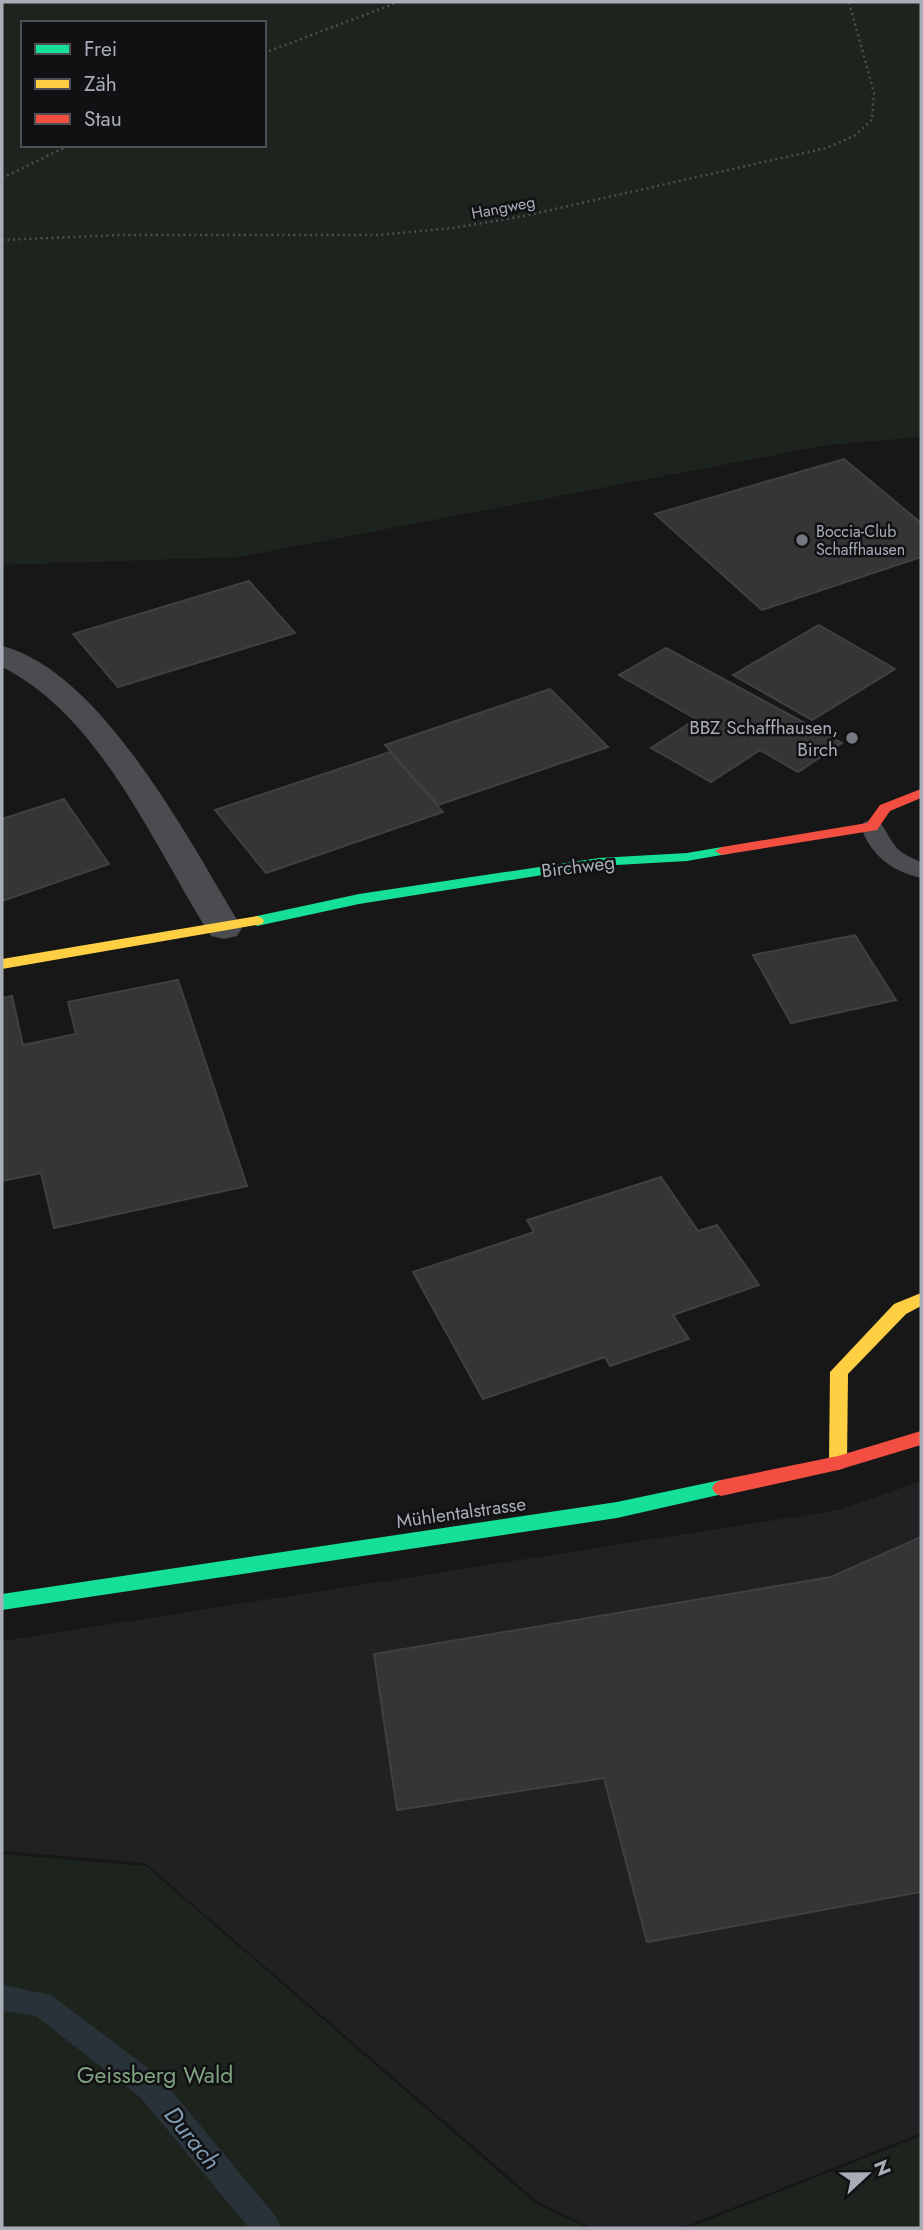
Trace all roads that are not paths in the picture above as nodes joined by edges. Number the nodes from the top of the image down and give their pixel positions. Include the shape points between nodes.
1 (2, 655) edge
2 (921, 793) edge
3 (872, 827) junction
4 (921, 871) edge
5 (224, 928) junction
6 (2, 964) edge
7 (921, 1299) edge
8 (921, 1438) edge
9 (838, 1463) junction
10 (2, 1602) edge

1 - 5 street via 20,660 56,687 126,767
2 - 3 street via 887,806 876,815
3 - 4 lane via 877,843 892,859
3 - 5 street, Birchweg via 687,857 599,862 466,882
5 - 6 street, Birchweg
7 - 9 street via 901,1309 839,1372
8 - 9 street, Mühlentalstrasse
9 - 10 street, Mühlentalstrasse via 617,1510

